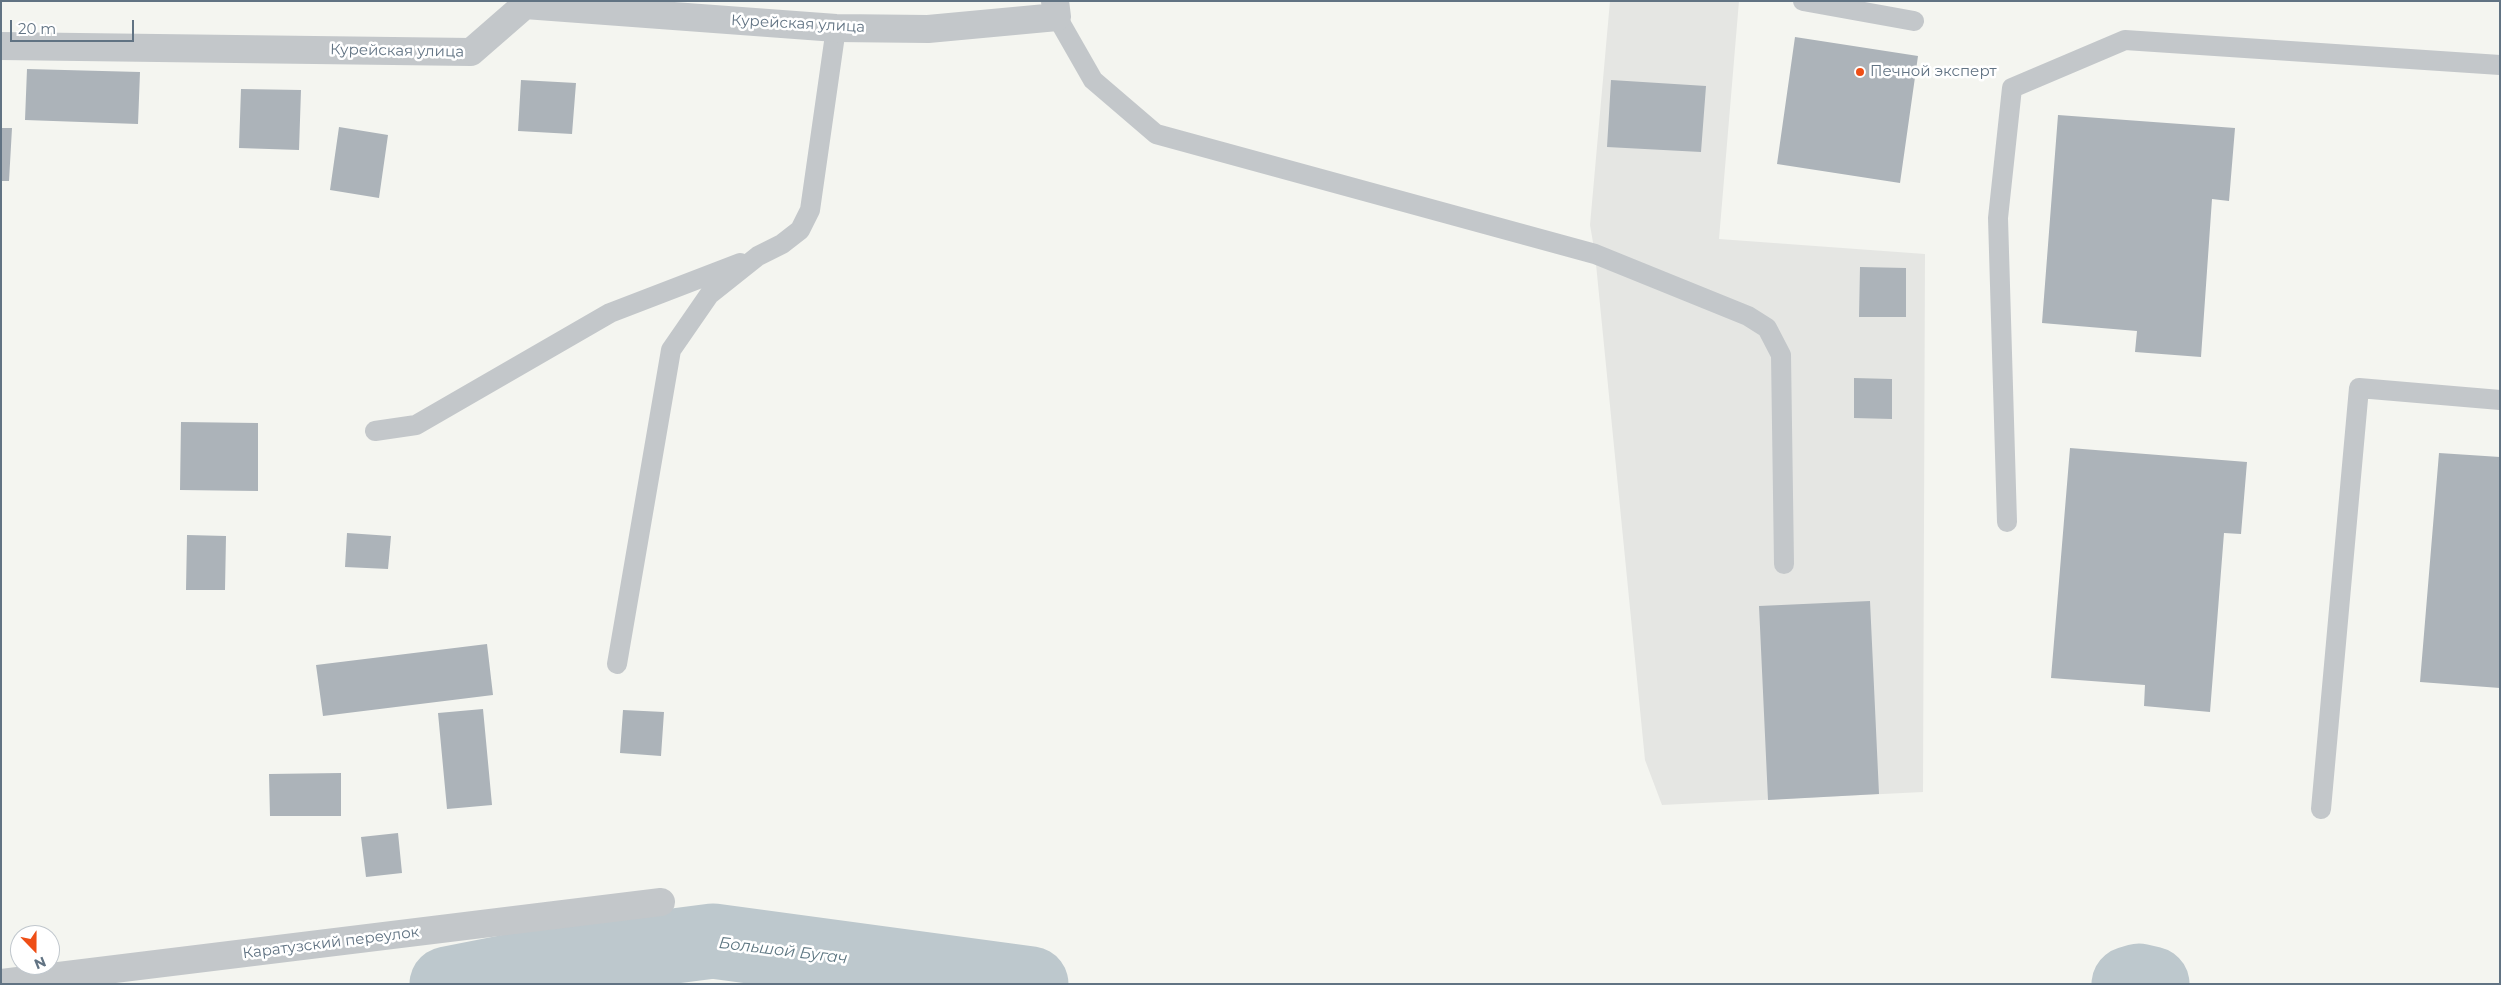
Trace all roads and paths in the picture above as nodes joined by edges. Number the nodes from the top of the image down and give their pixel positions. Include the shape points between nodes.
1 (1803, 1) edge
2 (1056, 9) edge
3 (1914, 21) dead end
4 (836, 28) junction
5 (1, 46) edge
6 (2500, 65) edge
7 (758, 256) junction
8 (2500, 400) edge
9 (376, 430) dead end
10 (2007, 522) dead end
11 (1784, 564) dead end
12 (617, 664) dead end
13 (2321, 809) dead end
14 (661, 902) dead end
15 (1, 983) edge

1 - 3 lane
2 - 4 street, Курейская улица via 928,29
2 - 11 lane via 1093,80 1156,134 1595,254 1748,316 1767,328 1782,355
4 - 5 street, Курейская улица via 525,4 471,52
4 - 7 lane via 810,210 800,230
6 - 10 lane via 2125,40 2012,88 1998,218
7 - 9 lane via 610,312 416,425
7 - 12 lane via 709,295 672,350
8 - 13 lane via 2359,388
14 - 15 street, Каратузский переулок

